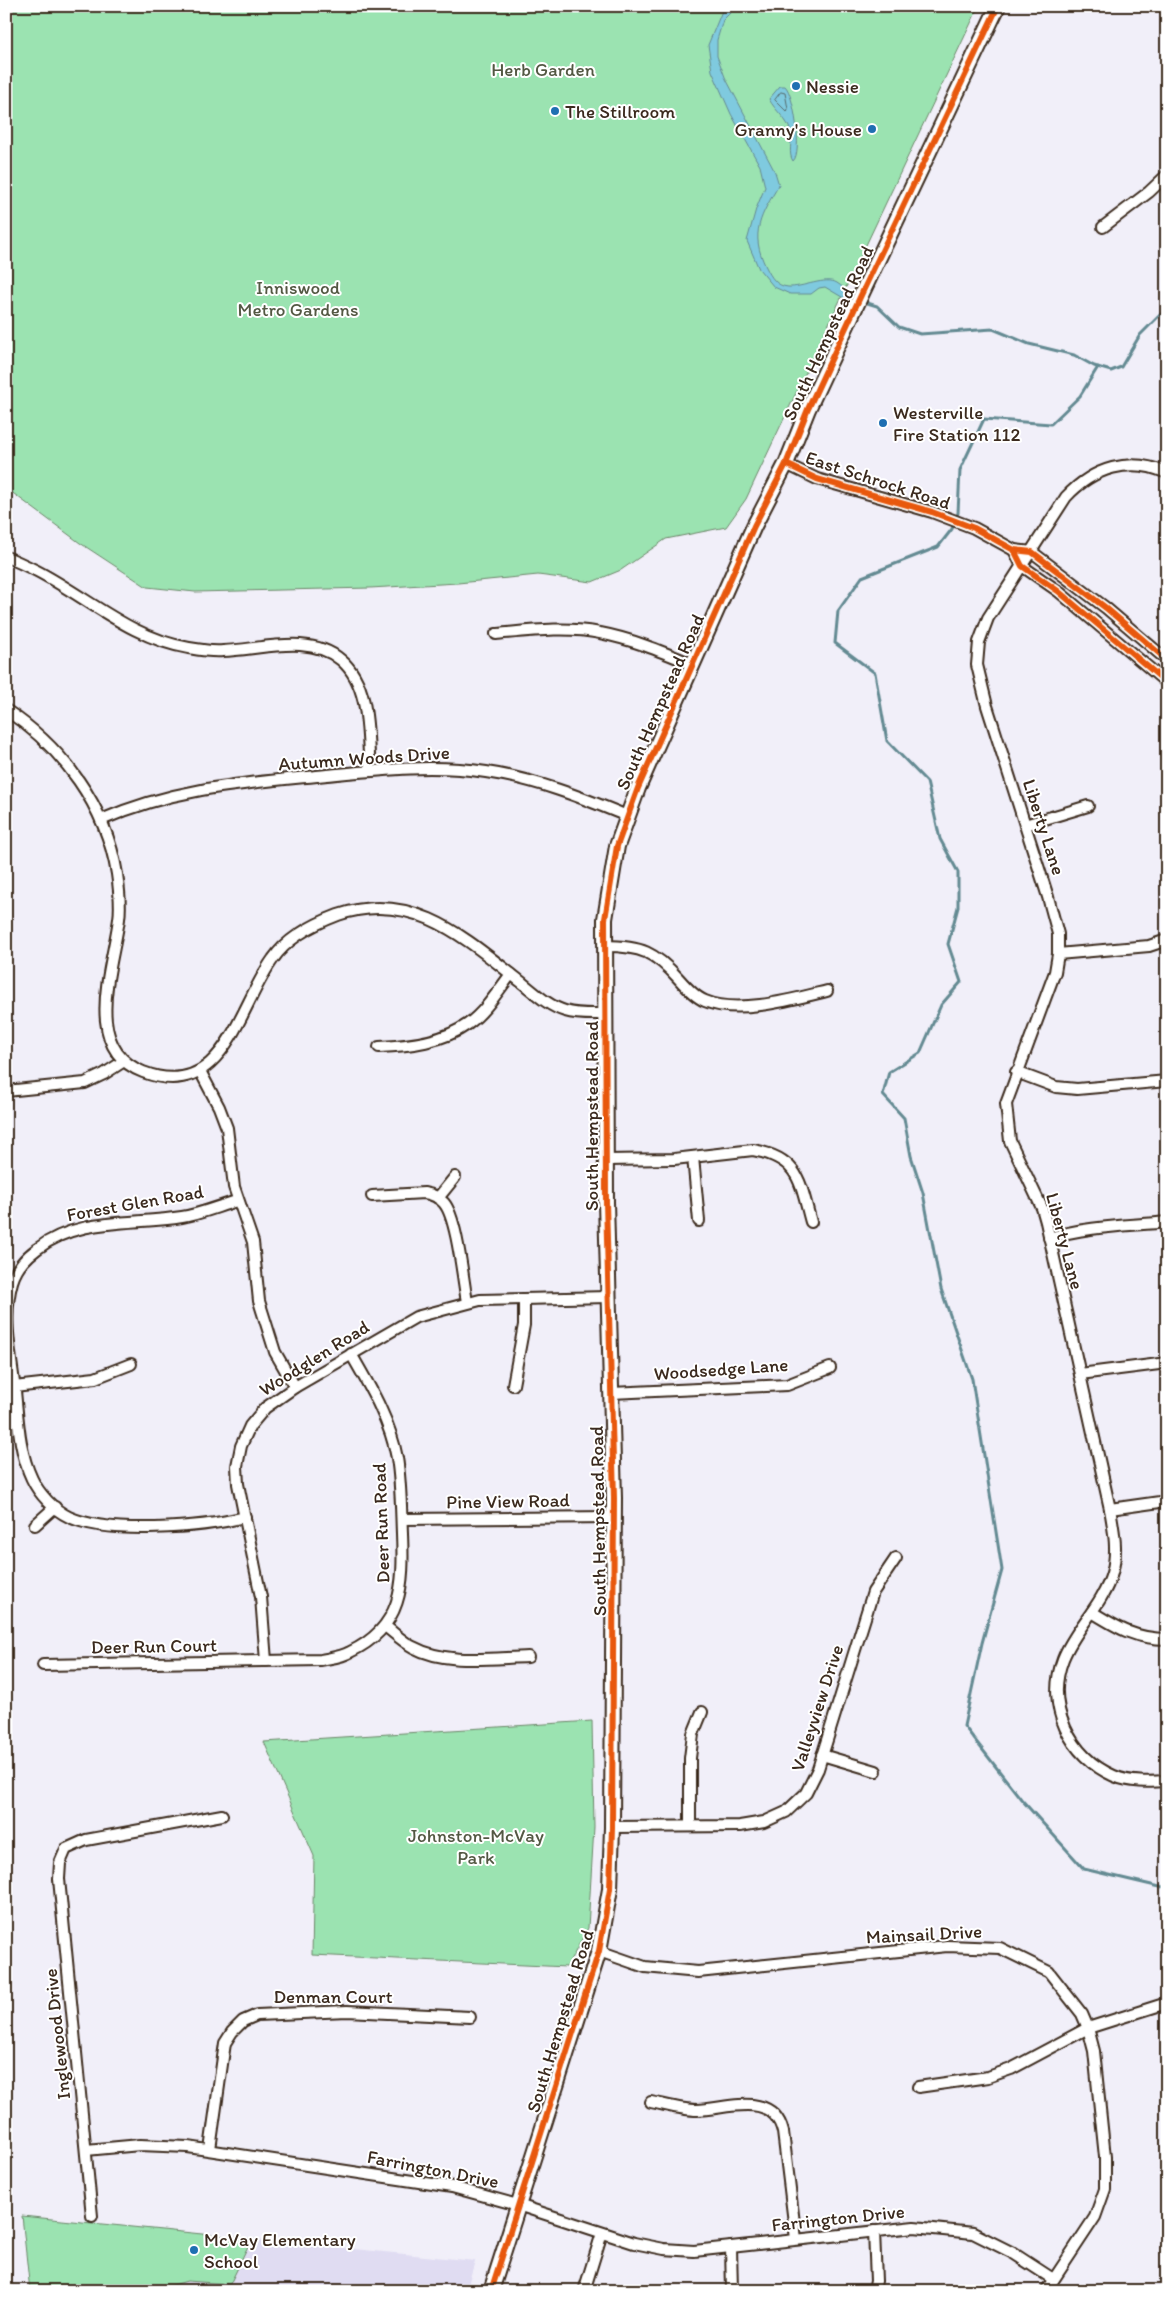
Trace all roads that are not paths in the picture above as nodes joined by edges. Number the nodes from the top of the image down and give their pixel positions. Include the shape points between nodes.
1 (998, 6) edge
2 (1167, 175) edge
3 (1103, 227) dead end
4 (786, 464) junction
5 (1167, 473) edge
6 (1014, 550) junction
7 (1032, 552) junction
8 (6, 557) edge
9 (1022, 566) junction
10 (496, 634) dead end
11 (1167, 660) edge
12 (692, 664) junction
13 (1167, 683) edge
14 (6, 710) edge
15 (370, 771) junction
16 (1088, 806) dead end
17 (627, 816) junction
18 (101, 820) junction
19 (1025, 826) junction
20 (1167, 940) edge
21 (605, 946) junction
22 (1058, 954) junction
23 (511, 974) junction
24 (827, 991) dead end
25 (605, 1014) junction
26 (379, 1048) dead end
27 (124, 1061) junction
28 (200, 1071) junction
29 (1016, 1072) junction
30 (1167, 1081) edge
31 (6, 1091) edge
32 (693, 1157) junction
33 (606, 1160) junction
34 (455, 1178) dead end
35 (372, 1196) dead end
36 (438, 1198) junction
37 (237, 1200) junction
38 (699, 1221) dead end
39 (811, 1222) dead end
40 (1167, 1222) edge
41 (1049, 1238) junction
42 (608, 1298) junction
43 (524, 1299) junction
44 (467, 1302) junction
45 (351, 1354) junction
46 (1167, 1363) edge
47 (131, 1364) dead end
48 (830, 1368) dead end
49 (1080, 1374) junction
50 (513, 1385) dead end
51 (14, 1387) junction
52 (295, 1388) junction
53 (611, 1393) junction
54 (1167, 1501) edge
55 (55, 1507) junction
56 (1110, 1509) junction
57 (245, 1517) junction
58 (614, 1518) junction
59 (402, 1519) junction
60 (35, 1525) dead end
61 (896, 1558) dead end
62 (1092, 1612) junction
63 (385, 1626) junction
64 (1167, 1638) edge
65 (528, 1657) dead end
66 (266, 1662) junction
67 (43, 1665) dead end
68 (702, 1712) dead end
69 (822, 1755) junction
70 (876, 1771) dead end
71 (1167, 1781) edge
72 (222, 1815) dead end
73 (690, 1826) junction
74 (612, 1827) junction
75 (599, 1951) junction
76 (1167, 2003) edge
77 (470, 2017) dead end
78 (1088, 2028) junction
79 (918, 2087) dead end
80 (651, 2102) dead end
81 (86, 2150) junction
82 (210, 2150) junction
83 (518, 2205) junction
84 (92, 2216) dead end
85 (874, 2231) junction
86 (602, 2233) junction
87 (796, 2239) junction
88 (731, 2247) junction
89 (1053, 2279) junction
90 (491, 2291) edge
91 (584, 2291) edge
92 (732, 2291) edge
93 (874, 2291) edge
94 (1046, 2291) edge

1 - 4 street, South Hempstead Road via 862,292
2 - 3 street
4 - 6 street, East Schrock Road via 817,479 932,512 974,528
4 - 12 street, South Hempstead Road via 754,526
5 - 7 street, Liberty Lane via 1137,464 1118,466 1089,476 1066,497
6 - 7 street, East Schrock Road
6 - 9 street
7 - 9 street, Liberty Lane
7 - 11 street
8 - 15 street via 37,571 148,636 180,646 221,652 288,645 316,647 341,660 357,679 364,703
9 - 13 street via 1072,603
9 - 19 street, Liberty Lane via 988,618 979,642 977,665
10 - 12 street via 565,630 599,633
12 - 17 street, South Hempstead Road
14 - 18 street via 43,737 62,757 86,790
15 - 17 street, Autumn Woods Drive via 437,768 484,771 530,780
15 - 18 street, Autumn Woods Drive via 197,789 156,799
16 - 19 street
17 - 21 street, South Hempstead Road via 617,846 605,919
18 - 27 street via 117,873 120,916 104,1011 114,1048
19 - 22 street, Liberty Lane via 1056,925
20 - 22 street via 1149,946
21 - 24 street via 649,951 705,1001 724,1005 754,1006
21 - 25 street, South Hempstead Road
22 - 29 street, Liberty Lane via 1055,972
23 - 25 street via 550,1005 566,1012
23 - 26 street via 469,1024 448,1036 401,1047
23 - 28 street via 445,925 414,913 383,908 353,910 321,921 301,933 274,958 225,1047
25 - 33 street, South Hempstead Road
27 - 28 street via 141,1072 160,1077 180,1077
27 - 31 street via 85,1083
28 - 37 street via 227,1128
29 - 30 street via 1056,1087 1077,1089
29 - 41 street, Liberty Lane via 1006,1104 1007,1130 1042,1208
32 - 33 street
32 - 38 street
32 - 39 street via 753,1150 783,1159 800,1180
33 - 42 street, South Hempstead Road
34 - 36 street
35 - 36 street via 424,1193
36 - 44 street via 452,1220
37 - 51 street, Forest Glen Road via 184,1217 87,1226 68,1231 36,1250 23,1262 13,1280 9,1297 8,1331
37 - 52 street via 252,1242 259,1301 275,1352
40 - 41 street via 1105,1227
41 - 49 street, Liberty Lane
42 - 43 street, Woodglen Road
42 - 53 street, South Hempstead Road
43 - 44 street, Woodglen Road
43 - 50 street via 524,1326
44 - 45 street, Woodglen Road via 416,1317
45 - 52 street, Woodglen Road
45 - 59 street, Deer Run Road via 385,1418 397,1457
46 - 49 street
47 - 51 street via 96,1378
48 - 53 street, Woodsedge Lane via 787,1384
49 - 56 street, Liberty Lane
51 - 55 street, Forest Glen Road via 21,1446 29,1471 42,1495
52 - 57 street, Woodglen Road via 265,1408 250,1426 241,1446 238,1484
53 - 58 street, South Hempstead Road
54 - 56 street
55 - 57 street, Forest Glen Road via 68,1516 116,1527 199,1526
55 - 60 street
56 - 62 street, Liberty Lane via 1116,1560 1112,1576
57 - 66 street, Woodglen Road via 261,1597
58 - 59 street, Pine View Road
58 - 74 street, South Hempstead Road
59 - 63 street, Deer Run Road via 402,1588 396,1608
61 - 69 street, Valleyview Drive via 873,1592
62 - 64 street via 1133,1635
62 - 71 street, Liberty Lane via 1060,1669 1058,1704 1069,1738 1088,1760 1115,1777 1145,1782
63 - 65 street via 413,1647 428,1653 462,1659
63 - 66 street, Deer Run Road via 368,1642 349,1653 321,1660
66 - 67 street, Deer Run Court
68 - 73 street via 693,1734 690,1758
69 - 70 street
69 - 73 street, Valleyview Drive via 806,1793 786,1812 764,1822 740,1826
72 - 81 street, Inglewood Drive via 91,1839 66,1850 60,1863
73 - 74 street, Valleyview Drive
74 - 75 street, South Hempstead Road via 610,1889
75 - 78 street, Mainsail Drive via 645,1966 698,1972 947,1946 1000,1948 1049,1972 1082,2014
75 - 83 street, South Hempstead Road
76 - 78 street
77 - 82 street, Denman Court via 381,2012 291,2012 257,2015 243,2021 225,2042
78 - 79 street via 1011,2069 988,2077
78 - 89 street, Mainsail Drive via 1094,2051 1104,2148 1104,2189 1095,2217
80 - 87 street via 695,2110 752,2104 772,2111 780,2120 783,2132
81 - 82 street, Farrington Drive via 140,2145
81 - 84 street, Inglewood Drive
82 - 83 street, Farrington Drive via 452,2187
83 - 86 street, Farrington Drive
83 - 90 street, South Hempstead Road
85 - 87 street, Farrington Drive
85 - 89 street, Farrington Drive via 914,2227 973,2233 1013,2252
85 - 93 street
86 - 88 street, Farrington Drive via 664,2250
86 - 91 street
87 - 88 street, Farrington Drive
88 - 92 street
89 - 94 street, Mainsail Drive

